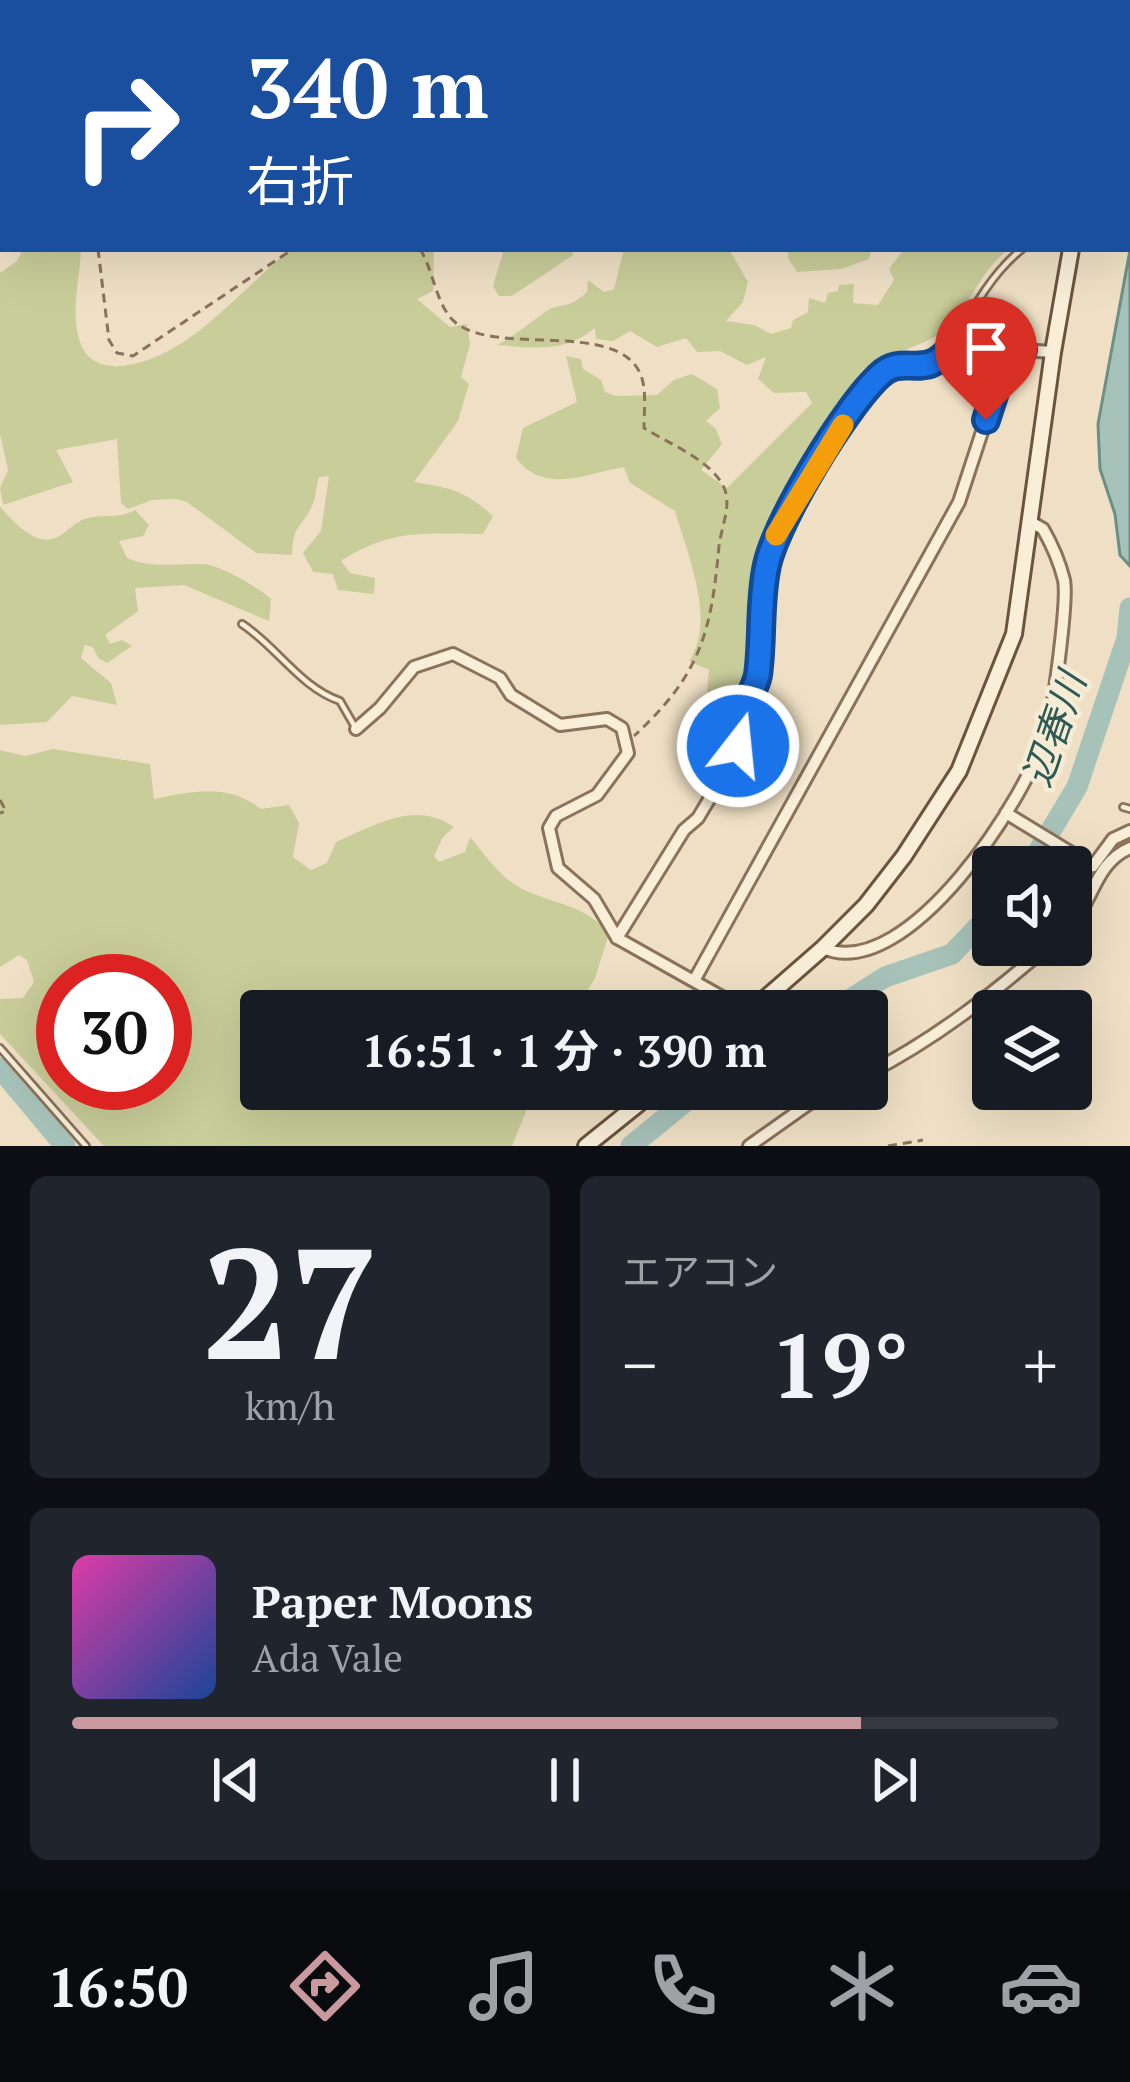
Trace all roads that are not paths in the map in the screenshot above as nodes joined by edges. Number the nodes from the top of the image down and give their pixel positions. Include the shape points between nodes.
1 (1018, 252) edge
2 (1070, 252) edge
3 (952, 346) junction
4 (1023, 350) junction
5 (1052, 352) junction
6 (1031, 522) junction
7 (242, 624) dead end
8 (356, 729) joint
9 (1010, 815) junction
10 (1130, 831) edge
11 (1130, 848) edge
12 (1092, 887) edge
13 (617, 938) junction
14 (823, 949) junction
15 (1024, 966) edge
16 (695, 979) junction
17 (714, 990) edge
18 (774, 990) edge
19 (0, 1048) edge
20 (888, 1064) edge
21 (631, 1110) edge
22 (800, 1110) edge
23 (86, 1146) edge
24 (586, 1146) edge
25 (749, 1146) edge

1 - 3 lane via 984,289
2 - 5 main road
3 - 4 street
3 - 13 street via 932,366 882,373 781,522 738,746
4 - 5 street
4 - 16 street via 998,383 959,502
5 - 6 main road
6 - 9 street via 1043,529 1065,583 1047,730
6 - 14 main road via 1014,634 959,771 904,856
7 - 8 lane via 320,694 340,701
8 - 13 street via 414,667 453,654 560,725 607,719 622,728 628,753 597,795 549,828 558,868 594,899
9 - 10 street via 1093,866
9 - 14 street via 900,933 855,955
11 - 12 street via 1112,857
13 - 16 street
14 - 18 main road
15 - 20 street
16 - 17 street
19 - 23 lane
21 - 24 main road
22 - 25 street

